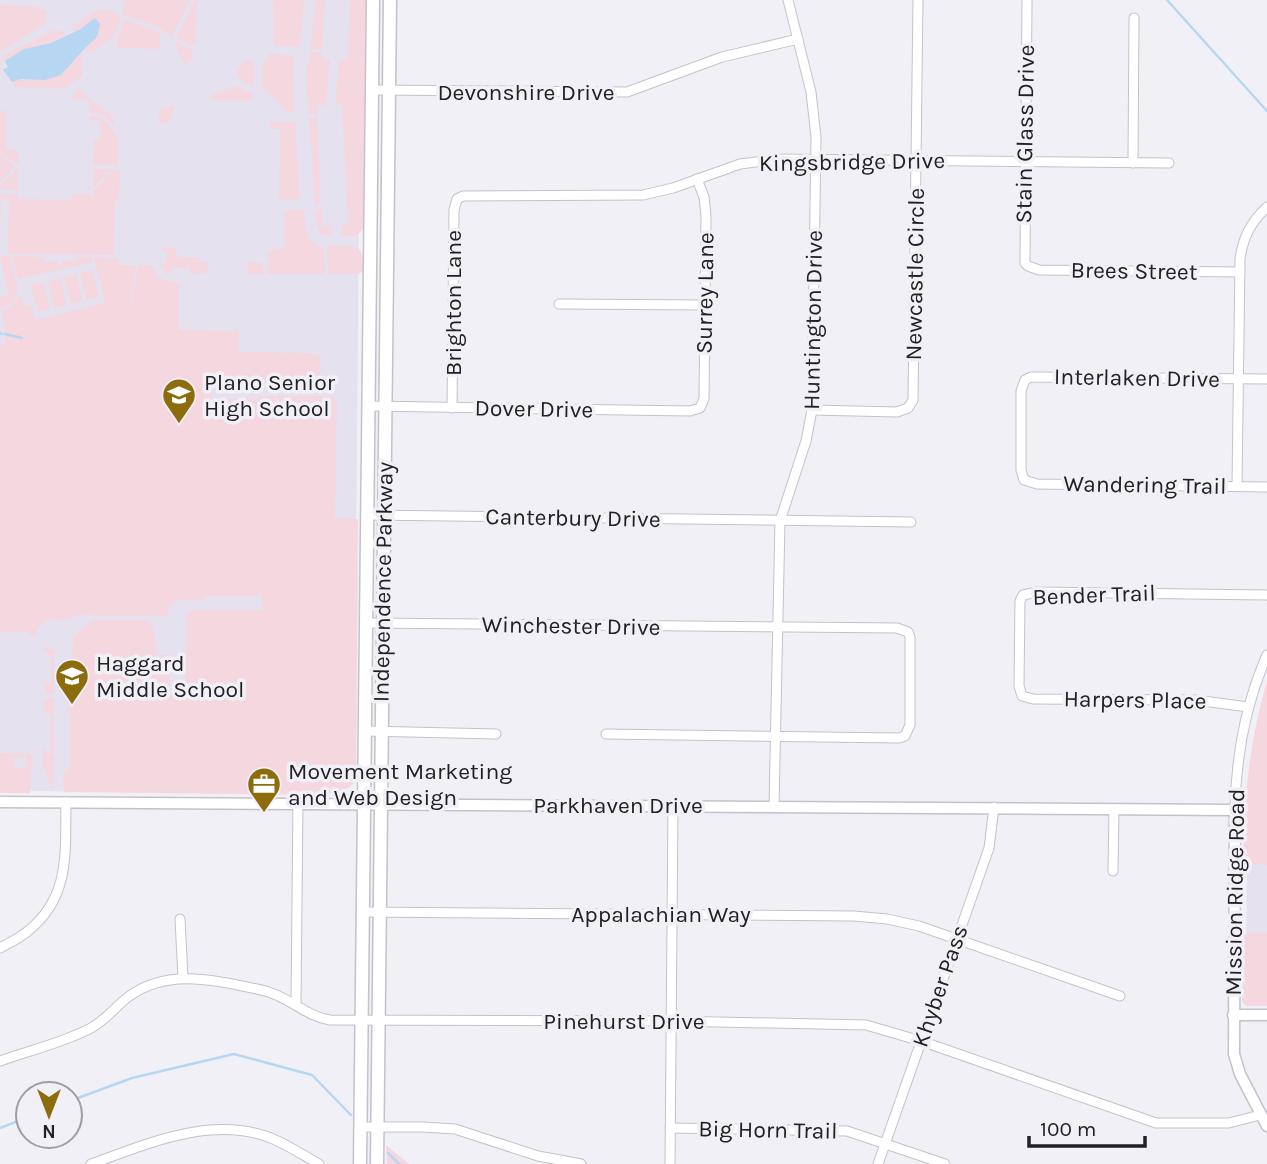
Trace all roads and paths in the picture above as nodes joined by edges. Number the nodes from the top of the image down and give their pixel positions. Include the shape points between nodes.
1 (373, 0) edge
2 (390, 0) edge
3 (788, 0) edge
4 (918, 0) edge
5 (1027, 0) edge
6 (1134, 18) dead end
7 (797, 38) junction
8 (372, 90) junction
9 (389, 90) junction
10 (815, 159) junction
11 (916, 160) junction
12 (1024, 161) junction
13 (1133, 163) junction
14 (1169, 163) dead end
15 (697, 179) junction
16 (457, 199) joint
17 (1267, 207) edge
18 (1028, 267) joint
19 (1240, 272) junction
20 (559, 304) dead end
21 (706, 305) junction
22 (1238, 379) junction
23 (1267, 379) edge
24 (368, 406) junction
25 (385, 407) junction
26 (453, 408) junction
27 (700, 408) joint
28 (812, 410) junction
29 (1024, 480) joint
30 (1237, 486) junction
31 (1267, 487) edge
32 (367, 515) junction
33 (384, 516) junction
34 (780, 521) junction
35 (911, 522) dead end
36 (1267, 595) edge
37 (365, 624) junction
38 (382, 624) junction
39 (776, 628) junction
40 (1267, 655) edge
41 (1022, 696) joint
42 (1248, 707) junction
43 (365, 732) junction
44 (381, 732) junction
45 (496, 734) dead end
46 (606, 734) dead end
47 (775, 736) junction
48 (0, 802) edge
49 (66, 802) junction
50 (298, 802) junction
51 (364, 803) junction
52 (380, 803) junction
53 (673, 805) junction
54 (774, 806) junction
55 (994, 807) junction
56 (1114, 808) junction
57 (1235, 810) junction
58 (1113, 871) dead end
59 (363, 912) junction
60 (379, 912) junction
61 (672, 914) junction
62 (180, 919) dead end
63 (956, 939) junction
64 (0, 948) edge
65 (183, 978) junction
66 (1119, 996) dead end
67 (296, 1003) junction
68 (1233, 1015) junction
69 (1267, 1015) edge
70 (362, 1020) junction
71 (378, 1020) junction
72 (671, 1021) junction
73 (921, 1041) junction
74 (0, 1061) edge
75 (1260, 1115) junction
76 (1267, 1126) edge
77 (360, 1127) junction
78 (377, 1127) junction
79 (670, 1128) junction
80 (885, 1142) junction
81 (91, 1164) edge
82 (319, 1164) edge
83 (360, 1164) edge
84 (377, 1164) edge
85 (581, 1164) edge
86 (670, 1164) edge
87 (877, 1164) edge
88 (945, 1164) edge

1 - 8 main road, Independence Parkway
2 - 9 main road, Independence Parkway
3 - 7 street, Huntington Drive
4 - 11 street, Newcastle Circle
5 - 12 street, Stain Glass Drive
6 - 13 street
7 - 9 street, Devonshire Drive via 722,57 627,92
7 - 10 street, Huntington Drive via 813,103
8 - 9 street, Devonshire Drive
8 - 24 main road, Independence Parkway
9 - 25 main road, Independence Parkway
10 - 11 street, Kingsbridge Drive
10 - 15 street, Kingsbridge Drive via 740,164
10 - 28 street, Huntington Drive
11 - 12 street, Kingsbridge Drive
11 - 28 street, Newcastle Circle via 912,405 897,412
12 - 13 street, Kingsbridge Drive
12 - 18 street, Stain Glass Drive via 1024,257
13 - 14 street, Kingsbridge Drive
15 - 16 street, Kingsbridge Drive via 643,195 472,195
15 - 21 street, Surrey Lane via 706,216
16 - 26 street, Brighton Lane
17 - 19 street via 1245,237
18 - 19 street, Brees Street
19 - 22 street
20 - 21 street
21 - 27 street, Surrey Lane
22 - 23 street, Interlaken Drive
22 - 29 street, Interlaken Drive via 1025,380 1021,391
22 - 30 street
24 - 25 street, Dover Drive
24 - 32 main road, Independence Parkway
25 - 26 street, Dover Drive
25 - 33 main road, Independence Parkway
26 - 27 street, Dover Drive
28 - 34 street, Huntington Drive
29 - 30 street, Wandering Trail via 1037,484
30 - 31 street, Wandering Trail
32 - 33 street, Canterbury Drive
32 - 37 main road, Independence Parkway
33 - 34 street, Canterbury Drive
33 - 38 main road, Independence Parkway
34 - 35 street, Canterbury Drive
34 - 39 street, Huntington Drive
36 - 41 street, Bender Trail via 1029,593 1019,608
37 - 38 street, Winchester Drive
37 - 43 main road, Independence Parkway
38 - 39 street, Winchester Drive
38 - 44 main road, Independence Parkway
39 - 47 street, Huntington Drive
39 - 47 street, Winchester Drive via 903,629 911,645 910,725 905,736
40 - 42 street, Mission Ridge Road
41 - 42 street, Harpers Place via 1196,700
42 - 57 street, Mission Ridge Road via 1237,763
43 - 44 street
43 - 51 main road, Independence Parkway
44 - 45 street
44 - 52 main road, Independence Parkway
46 - 47 street
47 - 54 street, Huntington Drive
48 - 49 street, Parkhaven Drive
49 - 50 street, Parkhaven Drive
49 - 64 street via 62,886 28,932
50 - 51 street, Parkhaven Drive
50 - 67 street
51 - 52 street, Parkhaven Drive
51 - 59 main road, Independence Parkway
52 - 53 street, Parkhaven Drive
52 - 60 main road, Independence Parkway
53 - 54 street, Parkhaven Drive
53 - 61 street
54 - 55 street, Parkhaven Drive
55 - 56 street, Parkhaven Drive
55 - 63 street, Khyber Pass via 989,848
56 - 57 street, Parkhaven Drive
56 - 58 street
57 - 68 street, Mission Ridge Road
59 - 60 street, Appalachian Way
59 - 70 main road, Independence Parkway
60 - 61 street, Appalachian Way
60 - 71 main road, Independence Parkway
61 - 63 street, Appalachian Way via 854,916 898,921
61 - 72 street
62 - 65 street
63 - 66 street, Appalachian Way
63 - 73 street, Khyber Pass
65 - 67 street, Pinehurst Drive via 260,989
65 - 74 street, Pinehurst Drive via 141,989 89,1029
67 - 70 street, Pinehurst Drive via 323,1019
68 - 69 street
68 - 75 street, Mission Ridge Road via 1236,1061
70 - 71 street, Pinehurst Drive
70 - 77 main road, Independence Parkway
71 - 72 street, Pinehurst Drive
71 - 78 main road, Independence Parkway
72 - 73 street, Pinehurst Drive via 854,1023
72 - 79 street
73 - 75 street, Pinehurst Drive via 1156,1123 1229,1124
73 - 80 street, Khyber Pass
75 - 76 street, Mission Ridge Road
77 - 78 street
77 - 83 main road, Independence Parkway
78 - 84 main road, Independence Parkway
78 - 85 street via 455,1129 538,1156
79 - 80 street, Big Horn Trail via 834,1130
79 - 86 street
80 - 87 street, Khyber Pass
80 - 88 street, Big Horn Trail
81 - 82 street via 164,1138 212,1130 257,1134

